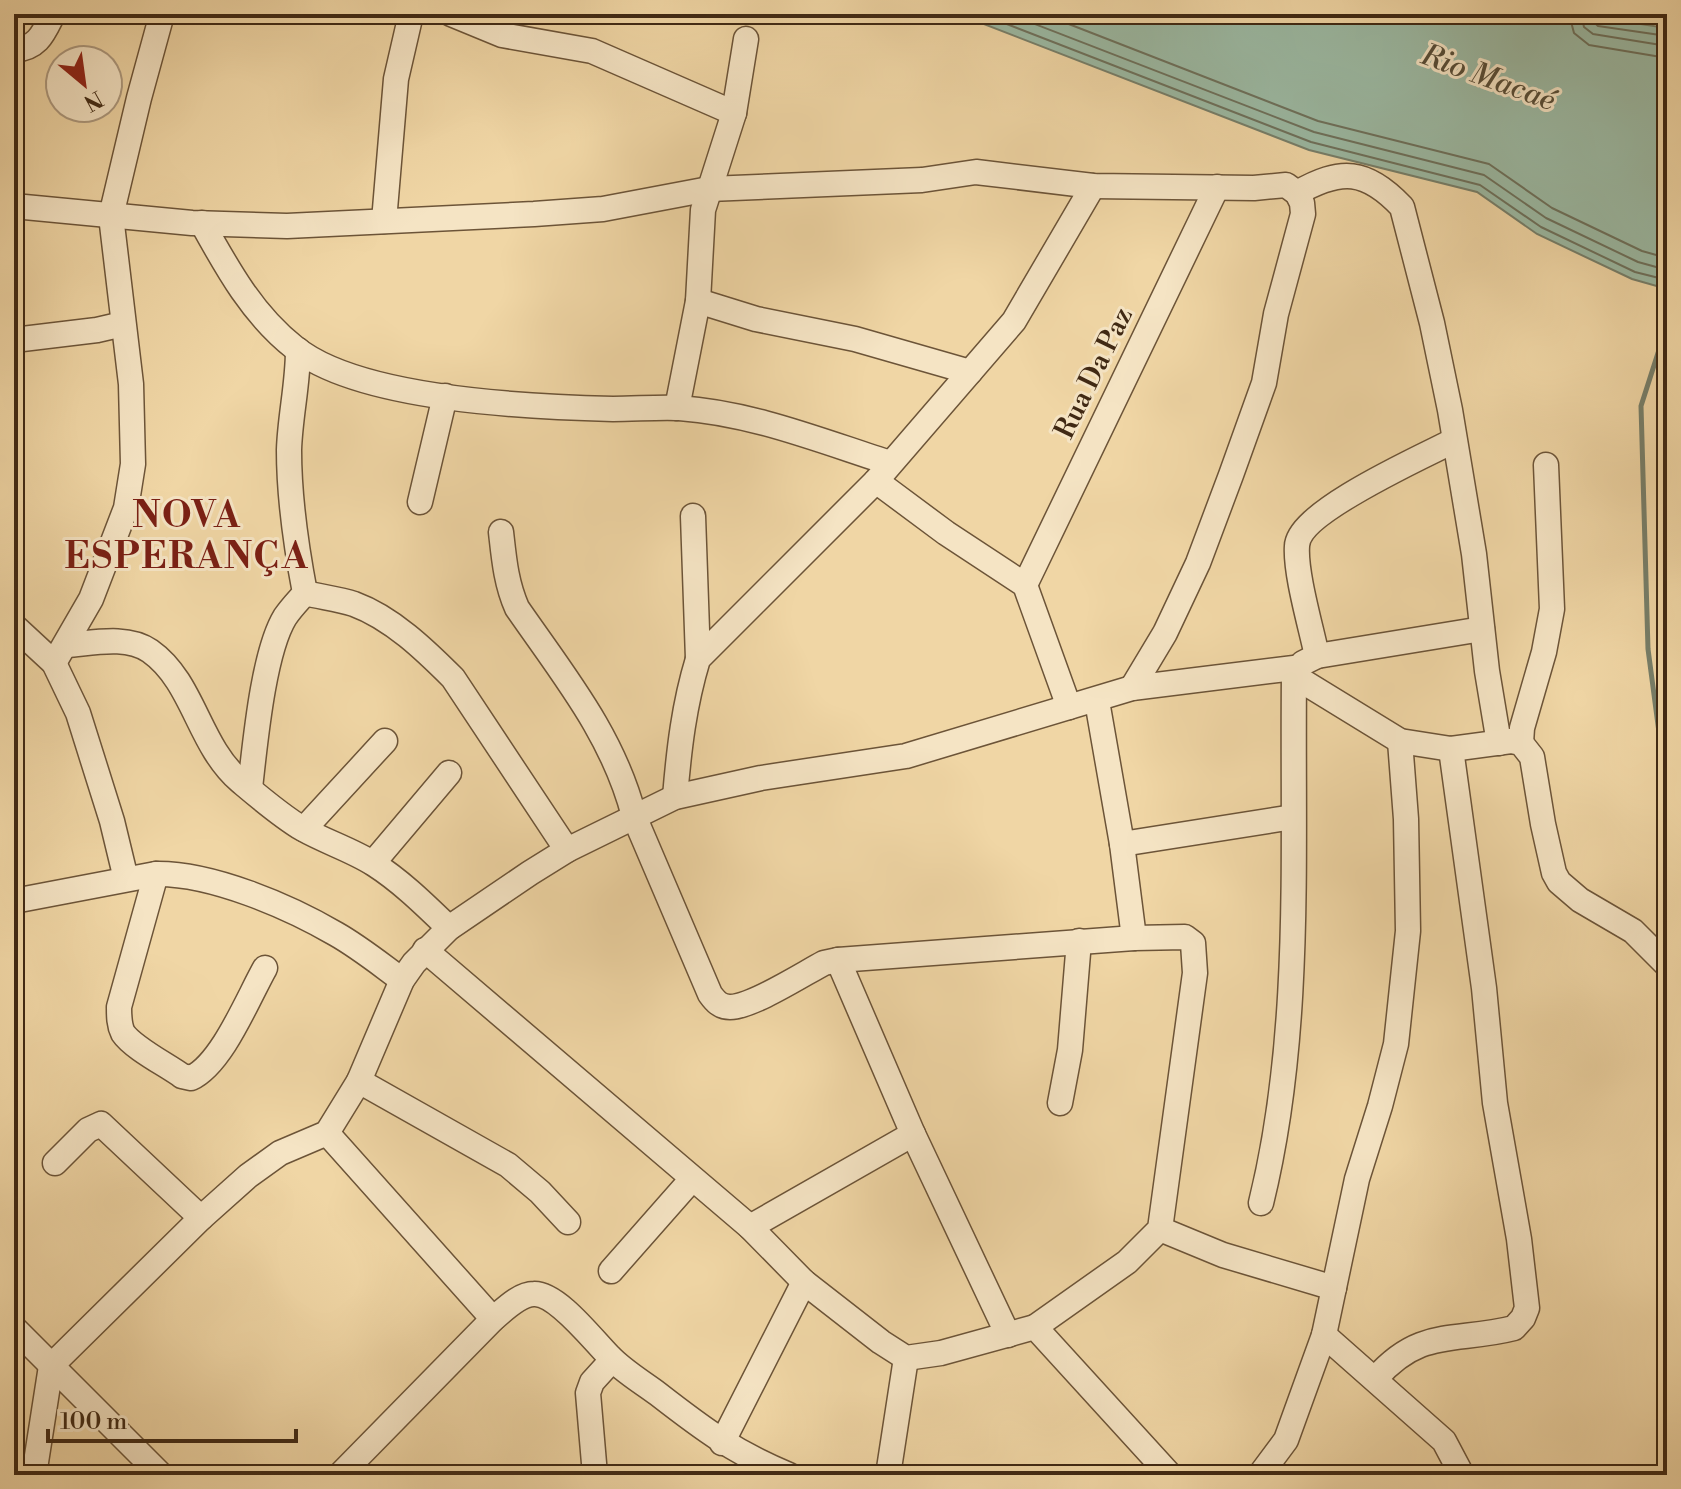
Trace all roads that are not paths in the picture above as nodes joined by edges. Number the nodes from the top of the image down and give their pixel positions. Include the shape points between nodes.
1 (53, 14) edge
2 (162, 14) edge
3 (411, 14) edge
4 (451, 14) edge
5 (746, 39) dead end
6 (14, 50) edge
7 (734, 113) junction
8 (1093, 186) junction
9 (1217, 187) junction
10 (709, 189) junction
11 (1297, 193) junction
12 (14, 206) edge
13 (111, 216) junction
14 (384, 221) junction
15 (202, 223) junction
16 (698, 301) junction
17 (123, 324) junction
18 (14, 340) edge
19 (298, 350) junction
20 (970, 372) junction
21 (445, 396) junction
22 (677, 408) junction
23 (1453, 441) junction
24 (1546, 465) dead end
25 (883, 472) junction
26 (420, 502) dead end
27 (693, 516) dead end
28 (501, 532) dead end
29 (1025, 585) junction
30 (305, 593) junction
31 (14, 626) edge
32 (1482, 629) junction
33 (60, 654) junction
34 (1317, 656) junction
35 (698, 659) junction
36 (1294, 672) junction
37 (1132, 688) junction
38 (1097, 701) junction
39 (1069, 707) junction
40 (385, 741) dead end
41 (1400, 741) junction
42 (1510, 743) junction
43 (1451, 749) junction
44 (449, 773) dead end
45 (250, 788) junction
46 (675, 797) junction
47 (634, 816) junction
48 (1293, 817) junction
49 (304, 829) junction
50 (1122, 844) junction
51 (567, 850) junction
52 (373, 863) junction
53 (156, 874) junction
54 (126, 879) junction
55 (14, 901) edge
56 (449, 928) junction
57 (1134, 938) junction
58 (1079, 941) junction
59 (425, 950) junction
60 (838, 960) junction
61 (1667, 965) edge
62 (265, 968) dead end
63 (402, 980) junction
64 (359, 1081) junction
65 (1060, 1103) dead end
66 (327, 1133) junction
67 (913, 1134) junction
68 (55, 1163) dead end
69 (692, 1179) junction
70 (1261, 1203) dead end
71 (201, 1218) junction
72 (568, 1222) dead end
73 (750, 1227) junction
74 (1160, 1229) junction
75 (611, 1271) dead end
76 (804, 1282) junction
77 (1334, 1288) junction
78 (493, 1319) junction
79 (1035, 1327) junction
80 (14, 1328) edge
81 (1008, 1335) junction
82 (1324, 1335) junction
83 (906, 1358) junction
84 (612, 1360) junction
85 (51, 1366) junction
86 (1376, 1378) junction
87 (722, 1443) junction
88 (34, 1475) edge
89 (161, 1475) edge
90 (340, 1475) edge
91 (595, 1475) edge
92 (789, 1475) edge
93 (888, 1475) edge
94 (1170, 1475) edge
95 (1260, 1475) edge
96 (1462, 1475) edge

1 - 6 street via 37,43
2 - 13 street
3 - 14 street via 396,79
4 - 7 street via 502,35 592,51
5 - 7 street
7 - 10 street
8 - 9 street
8 - 10 street via 976,172 922,180
8 - 20 street via 1014,321
9 - 11 street via 1286,185
9 - 29 street, Rua Da Paz
10 - 14 street via 603,209
10 - 16 street
11 - 23 street via 1347,174 1372,182 1402,207 1432,323
11 - 37 street via 1303,214 1264,383 1198,563
12 - 13 street
13 - 15 street
13 - 17 street
14 - 15 street
15 - 19 street via 232,279 263,319
16 - 20 street
16 - 22 street
17 - 18 street
17 - 33 street via 133,435 126,508 91,599
19 - 21 street via 380,384
19 - 30 street via 289,448 293,532
20 - 25 street
21 - 22 street via 575,407
21 - 26 street
22 - 25 street via 733,415
23 - 32 street
23 - 34 street via 1361,489 1299,534 1299,565
24 - 42 street via 1552,618 1522,728
25 - 29 street via 946,533
25 - 35 street
27 - 35 street
28 - 47 street via 507,585 517,608 605,738
29 - 39 street
30 - 45 street via 286,615 274,647
30 - 51 street via 354,604 430,655 453,678
31 - 33 street
32 - 34 street
32 - 42 street
33 - 45 street via 108,641 149,650 179,683 212,749
33 - 54 street
34 - 36 street
35 - 46 street via 687,693
36 - 37 street
36 - 41 street
36 - 48 street
37 - 38 street
38 - 39 street
38 - 50 street
39 - 46 street via 906,756
40 - 49 street
41 - 43 street
41 - 77 street via 1408,931 1402,1002
42 - 43 street
42 - 61 street via 1532,757 1559,882 1633,931
43 - 86 street via 1495,1103 1527,1308 1514,1328 1419,1344 1397,1356
44 - 52 street
45 - 49 street
46 - 47 street
47 - 51 street
47 - 60 street via 717,1003 744,1005
48 - 50 street
48 - 70 street via 1291,971 1277,1122
49 - 52 street
50 - 57 street
51 - 56 street
52 - 56 street
53 - 54 street
53 - 62 street via 119,1007 124,1034 134,1043 182,1076 202,1073
53 - 63 street via 187,876 259,897 334,932
54 - 55 street
56 - 59 street
57 - 58 street
57 - 74 street via 1185,937 1195,949
58 - 60 street
58 - 65 street
59 - 63 street
59 - 69 street
60 - 67 street
63 - 64 street
64 - 66 street
64 - 72 street via 508,1165
66 - 71 street via 280,1153
66 - 78 street
67 - 73 street
67 - 81 street
68 - 71 street via 101,1124
69 - 73 street
69 - 75 street
71 - 85 street
73 - 76 street
74 - 77 street via 1223,1255
74 - 79 street via 1127,1262
76 - 83 street
76 - 87 street
77 - 82 street
78 - 84 street via 525,1296 546,1296
78 - 90 street
79 - 81 street
79 - 94 street
80 - 85 street
81 - 83 street
82 - 86 street
82 - 95 street via 1286,1440
83 - 93 street
84 - 87 street
84 - 91 street via 588,1393
85 - 88 street
85 - 89 street
86 - 96 street via 1444,1441
87 - 92 street

